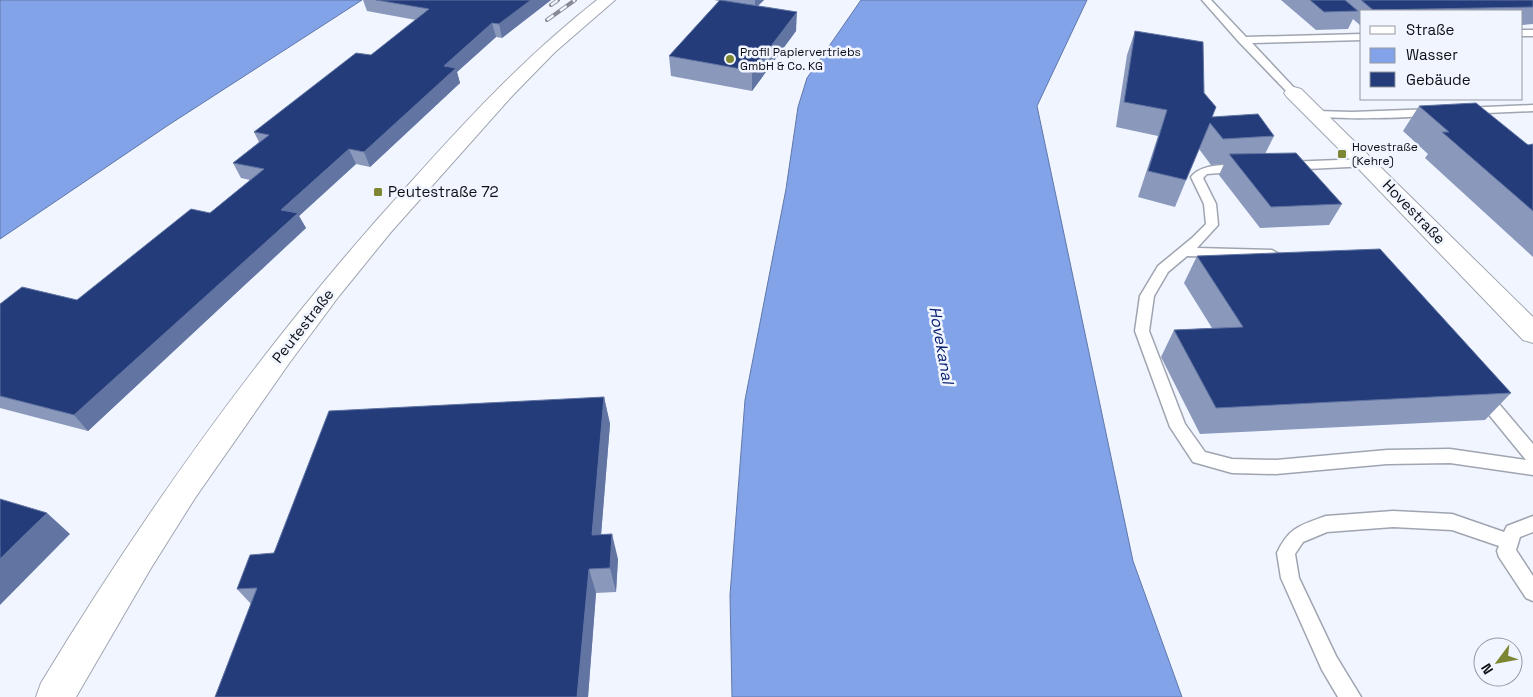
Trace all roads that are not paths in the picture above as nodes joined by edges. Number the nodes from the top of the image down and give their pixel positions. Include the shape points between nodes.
1 (608, 0) edge
2 (1206, 0) edge
3 (1360, 33) edge
4 (1242, 40) junction
5 (1294, 93) joint
6 (1533, 108) edge
7 (1316, 114) junction
8 (1365, 163) junction
9 (1184, 252) junction
10 (1283, 254) edge
11 (1533, 334) edge
12 (1476, 387) edge
13 (1533, 456) edge
14 (1533, 468) edge
15 (1533, 524) edge
16 (1509, 542) junction
17 (1533, 592) edge
18 (55, 697) edge
19 (1350, 697) edge

1 - 18 street, Peutestraße via 575,25 518,78 365,248 298,331 244,400 147,546
2 - 4 lane
3 - 4 lane
4 - 5 lane
5 - 7 street, Hovestraße
6 - 7 lane
7 - 8 street, Hovestraße
8 - 9 lane via 1204,171 1197,177 1210,204 1212,226
8 - 11 street, Hovestraße
9 - 10 lane
9 - 14 lane via 1163,269 1147,296 1142,331 1178,427 1200,457 1232,466 1276,467 1387,457 1450,456
12 - 13 lane
15 - 16 lane via 1513,532
16 - 17 lane via 1506,551
16 - 19 lane via 1452,522 1393,519 1326,524 1297,536 1286,553 1290,578 1329,663

